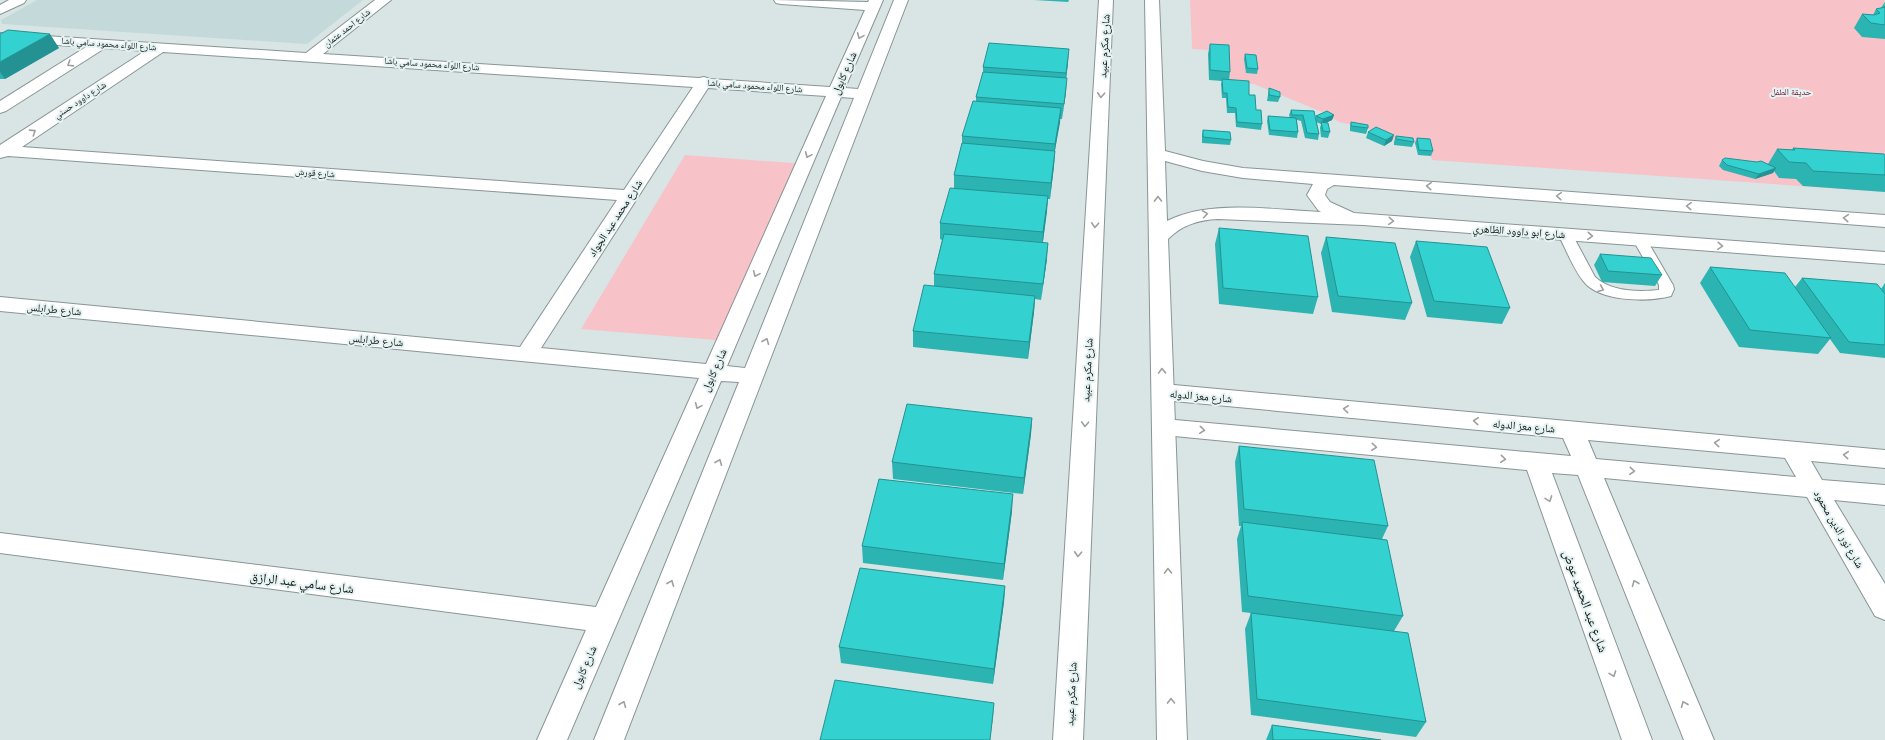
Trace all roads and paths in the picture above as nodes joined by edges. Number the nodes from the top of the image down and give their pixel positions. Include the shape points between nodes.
1 (19, 0) edge
2 (384, 0) edge
3 (781, 0) edge
4 (901, 0) edge
5 (1106, 0) edge
6 (1152, 0) edge
7 (875, 3) edge
8 (0, 10) edge
9 (0, 36) edge
10 (103, 43) junction
11 (161, 47) junction
12 (310, 56) junction
13 (704, 82) junction
14 (836, 92) junction
15 (864, 94) junction
16 (0, 108) edge
17 (2, 151) edge
18 (1157, 154) junction
19 (1336, 179) junction
20 (630, 196) junction
21 (1363, 219) junction
22 (1885, 221) edge
23 (1565, 234) junction
24 (1159, 237) junction
25 (1640, 240) junction
26 (1885, 258) edge
27 (0, 304) edge
28 (526, 354) junction
29 (713, 372) junction
30 (752, 376) junction
31 (1163, 392) junction
32 (1164, 427) junction
33 (1572, 430) junction
34 (1792, 450) junction
35 (1885, 459) edge
36 (1536, 462) junction
37 (1588, 467) junction
38 (1815, 488) junction
39 (1885, 495) edge
40 (0, 543) edge
41 (1885, 608) edge
42 (604, 620) junction
43 (552, 740) edge
44 (609, 740) edge
45 (1068, 740) edge
46 (1172, 740) edge
47 (1637, 740) edge
48 (1699, 740) edge

1 - 8 street
2 - 12 street, شارع احمد عثمان
3 - 7 street
4 - 15 street
5 -> 45 street, شارع مكرم عبيد
6 - 18 street
7 -> 14 street, شارع كابول
9 - 10 street, شارع اللواء محمود سامي باشا
10 - 11 street, شارع اللواء محمود سامي باشا
10 -> 16 street
11 - 12 street, شارع اللواء محمود سامي باشا
17 -> 11 street, شارع داوود حسني
12 - 13 street, شارع اللواء محمود سامي باشا
13 - 14 street, شارع اللواء محمود سامي باشا
13 - 20 street, شارع محمد عبد الجواد
14 - 15 street, شارع اللواء محمود سامي باشا
14 -> 29 street, شارع كابول
30 -> 15 street
17 - 20 street, شارع قورش
18 - 19 street via 1222,170
24 -> 18 street
19 - 21 street via 1317,189 1316,195 1319,200 1333,211
22 -> 19 street
20 - 28 street, شارع محمد عبد الجواد
21 -> 23 street, شارع ابو داوود الظاهري
24 -> 21 street, شارع ابو داوود الظاهري via 1180,221 1214,213
23 -> 25 street, شارع ابو داوود الظاهري
23 -> 25 lane via 1594,286 1613,292 1655,295 1666,293 1666,285
31 -> 24 street
25 -> 26 street, شارع ابو داوود الظاهري
27 - 28 street, شارع طرابلس
28 - 29 street, شارع طرابلس
29 - 30 street, شارع طرابلس
29 -> 42 street, شارع كابول
44 -> 30 street
31 - 32 street
33 -> 31 street, شارع معز الدوله
32 -> 36 street
46 -> 32 street
34 -> 33 street, شارع معز الدوله
33 - 37 street
35 -> 34 street, شارع معز الدوله
34 - 38 street, شارع نور الدين محمود
36 - 37 street
36 -> 47 street, شارع عبد الحميد عوض
37 -> 38 street
48 -> 37 street
38 - 39 street
38 - 41 street, شارع نور الدين محمود
40 - 42 street, شارع سامي عبد الرازق
42 - 43 street, شارع كابول

